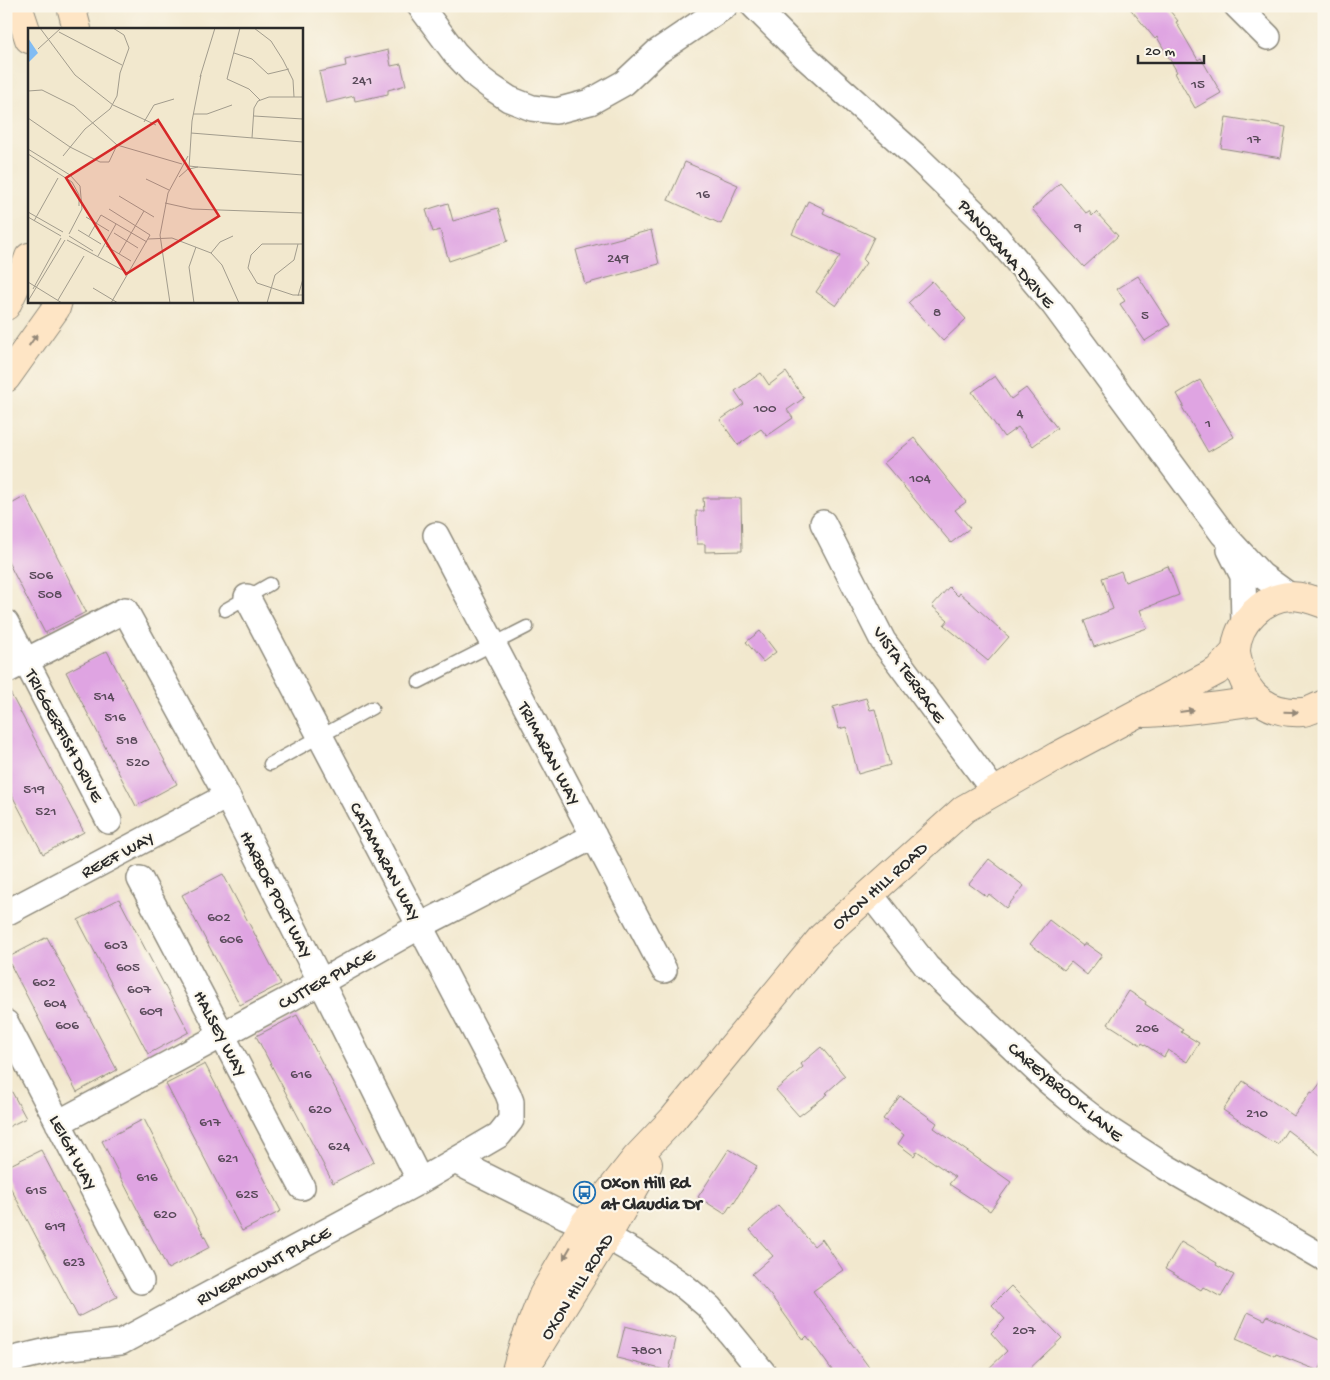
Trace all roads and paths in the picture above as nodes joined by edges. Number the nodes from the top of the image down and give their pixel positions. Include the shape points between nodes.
1 (8, 6) edge
2 (18, 6) edge
3 (71, 6) edge
4 (420, 6) edge
5 (725, 6) edge
6 (754, 6) edge
7 (1236, 6) edge
8 (77, 28) edge
9 (28, 36) edge
10 (1268, 38) dead end
11 (28, 260) edge
12 (58, 302) edge
13 (6, 306) edge
14 (6, 378) edge
15 (823, 523) dead end
16 (1223, 534) junction
17 (436, 535) dead end
18 (270, 584) dead end
19 (247, 597) junction
20 (1311, 598) edge
21 (225, 610) dead end
22 (6, 623) edge
23 (1244, 625) junction
24 (527, 627) dead end
25 (494, 644) junction
26 (1236, 651) junction
27 (16, 666) edge
28 (419, 682) dead end
29 (1260, 702) junction
30 (1324, 704) edge
31 (372, 708) dead end
32 (1138, 714) junction
33 (320, 736) junction
34 (270, 764) dead end
35 (994, 791) junction
36 (227, 796) junction
37 (109, 820) dead end
38 (594, 836) junction
39 (140, 879) dead end
40 (870, 894) junction
41 (6, 913) edge
42 (420, 926) junction
43 (664, 970) dead end
44 (321, 982) junction
45 (6, 1023) edge
46 (222, 1035) junction
47 (58, 1122) junction
48 (507, 1127) joint
49 (455, 1161) junction
50 (420, 1182) junction
51 (302, 1187) dead end
52 (595, 1230) junction
53 (1324, 1258) edge
54 (141, 1281) dead end
55 (9, 1356) edge
56 (516, 1374) edge
57 (522, 1374) edge
58 (764, 1374) edge

1 - 9 main road
2 - 9 main road
3 - 8 main road
4 - 5 street via 455,53 491,87 532,108 556,110 590,102 624,84 657,52
6 - 16 street, PANORAMA DRIVE via 984,222 1054,305
7 - 10 street
11 - 13 main road
14 -> 12 main road
15 - 35 street, VISTA TERRACE via 883,641
16 - 20 street, PANORAMA DRIVE via 1261,576
16 - 23 street, PANORAMA DRIVE via 1243,576
17 - 25 street, TRIMARAN WAY
18 - 19 lane
19 - 21 lane
19 - 33 street, CATAMARAN WAY
20 - 23 main road via 1272,600 1256,610
22 - 27 street, TRIGGERFISH DRIVE
23 - 26 main road
24 - 25 lane
25 - 28 lane
25 - 38 street, TRIMARAN WAY
26 - 29 main road via 1242,679
26 - 32 main road, OXON HILL ROAD via 1217,671
27 - 36 street, HARBOR PORT WAY via 125,610
27 - 37 street, TRIGGERFISH DRIVE
29 -> 30 main road via 1281,711 1304,712
32 -> 29 main road, OXON HILL ROAD
31 - 33 lane
32 - 35 main road, OXON HILL ROAD
33 - 34 lane
33 - 42 street, CATAMARAN WAY
35 - 40 main road, OXON HILL ROAD via 964,809
36 - 41 street, REEF WAY
36 - 44 street, HARBOR PORT WAY
38 - 42 street, CUTTER PLACE
38 - 43 street, TRIMARAN WAY
39 - 46 street, HALSEY WAY
40 - 52 main road, OXON HILL ROAD via 822,937 673,1119 636,1158
40 - 53 street, CAREYBROOK LANE via 927,967 1079,1107 1166,1167
42 - 44 street, CUTTER PLACE
42 - 48 street, CATAMARAN WAY via 508,1094 512,1111
44 - 46 street, CUTTER PLACE
44 - 50 street, HARBOR PORT WAY
45 - 47 street, LEIGH WAY
46 - 47 street, CUTTER PLACE
46 - 51 street, HALSEY WAY
47 - 54 street, LEIGH WAY
48 - 49 street, RIVERMOUNT PLACE
49 - 50 street, RIVERMOUNT PLACE
49 - 52 street
50 - 55 street, RIVERMOUNT PLACE via 120,1342
52 -> 56 main road, OXON HILL ROAD via 543,1296
52 - 57 main road, OXON HILL ROAD
52 - 58 street via 663,1271 709,1307

